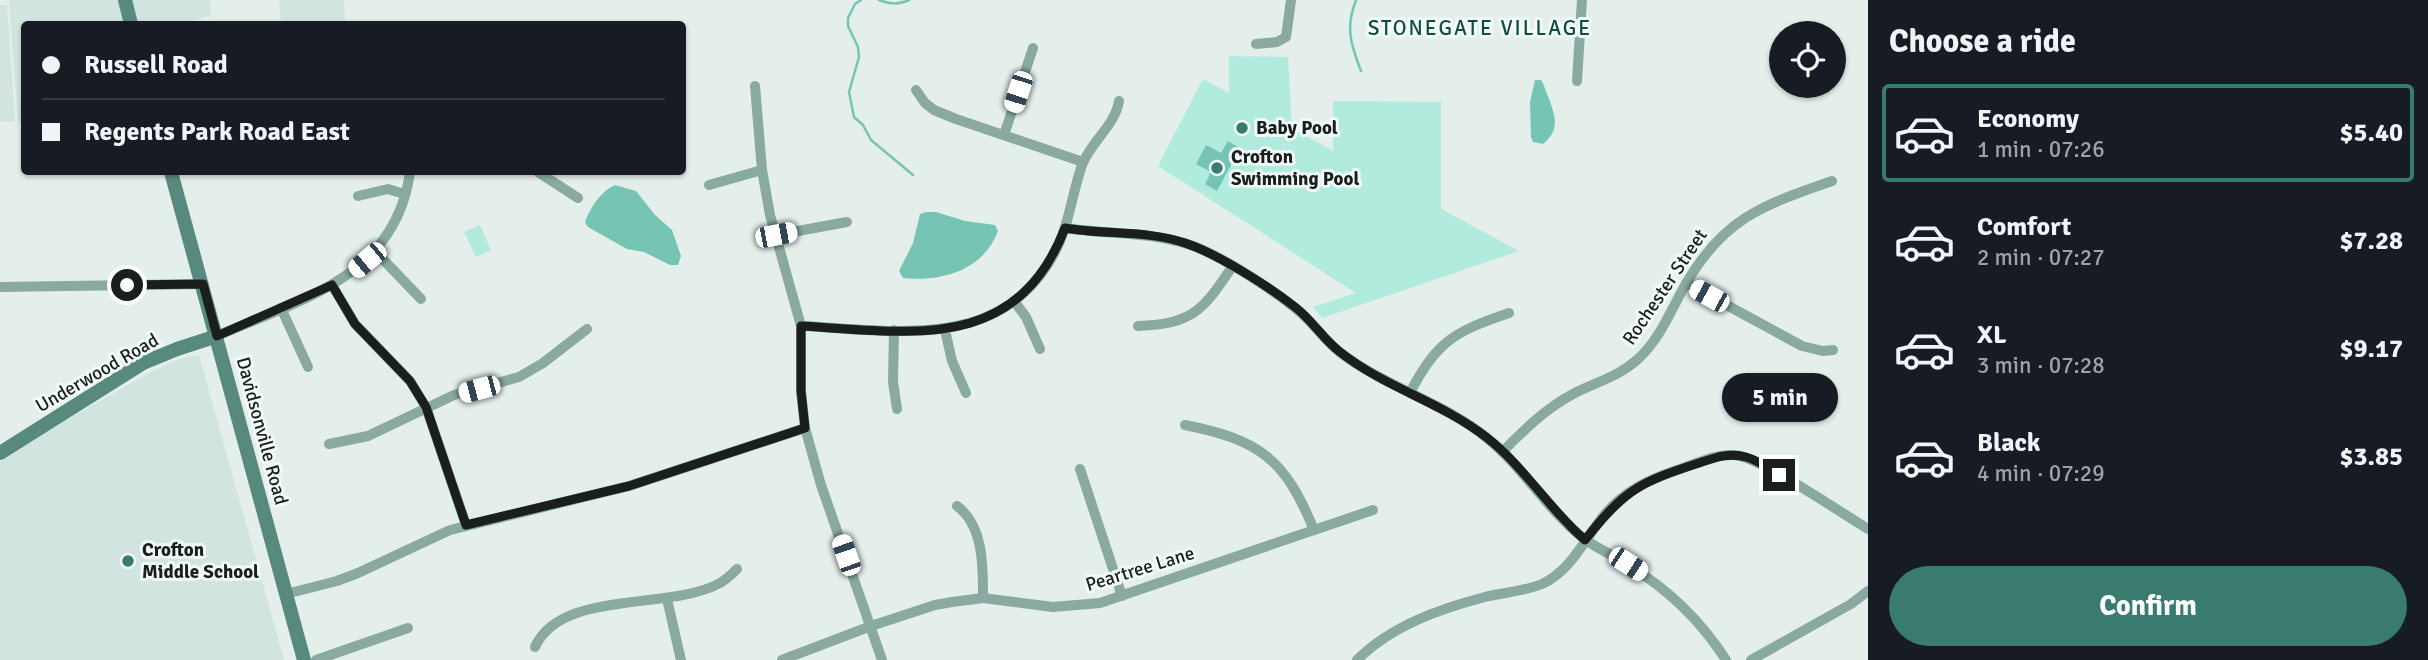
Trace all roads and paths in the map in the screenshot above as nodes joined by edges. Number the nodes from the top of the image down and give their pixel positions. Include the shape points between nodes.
1 (125, 0) edge
2 (1291, 0) edge
3 (1582, 0) edge
4 (130, 21) edge
5 (1256, 44) dead end
6 (1033, 48) dead end
7 (1577, 81) dead end
8 (755, 86) dead end
9 (916, 90) dead end
10 (1119, 101) dead end
11 (1004, 135) junction
12 (1083, 162) junction
13 (762, 170) junction
14 (172, 175) edge
15 (409, 175) edge
16 (543, 175) edge
17 (1832, 181) dead end
18 (709, 185) dead end
19 (404, 194) junction
20 (358, 196) dead end
21 (578, 198) dead end
22 (847, 222) dead end
23 (1065, 228) junction
24 (776, 235) junction
25 (375, 251) junction
26 (1232, 267) junction
27 (1686, 283) junction
28 (203, 284) junction
29 (332, 285) junction
30 (0, 287) edge
31 (421, 299) dead end
32 (1014, 300) junction
33 (281, 308) junction
34 (1509, 313) dead end
35 (801, 326) junction
36 (1138, 326) dead end
37 (587, 329) dead end
38 (894, 330) junction
39 (945, 330) junction
40 (217, 336) junction
41 (1040, 349) dead end
42 (1833, 351) dead end
43 (308, 367) dead end
44 (966, 393) dead end
45 (1410, 393) junction
46 (426, 407) junction
47 (897, 409) dead end
48 (1185, 425) dead end
49 (805, 428) junction
50 (328, 444) dead end
51 (1502, 452) junction
52 (0, 453) edge
53 (1080, 470) dead end
54 (957, 506) dead end
55 (1373, 510) dead end
56 (466, 525) junction
57 (1868, 529) edge
58 (1314, 530) junction
59 (1585, 540) junction
60 (737, 569) dead end
61 (1868, 591) edge
62 (286, 594) junction
63 (1122, 596) junction
64 (983, 598) junction
65 (667, 599) junction
66 (870, 626) junction
67 (408, 628) dead end
68 (535, 647) dead end
69 (304, 660) edge
70 (316, 660) edge
71 (681, 660) edge
72 (782, 660) edge
73 (882, 660) edge
74 (1357, 660) edge
75 (1726, 660) edge
76 (1751, 660) edge

1 - 4 main road
2 - 5 street via 1286,37
3 - 7 street
6 - 11 street
8 - 13 street
9 - 11 street via 934,110
10 - 12 street via 1113,120
11 - 12 street
12 - 23 street
13 - 18 street
13 - 24 street
14 - 28 main road, Davidsonville Road
15 - 19 street
16 - 21 street
17 - 27 street, Rochester Street via 1745,216 1718,238
19 - 20 street via 388,189
19 - 25 street
22 - 24 street
23 - 26 street via 1165,238 1203,250
23 - 32 street via 1043,271
24 - 35 street
25 - 29 street
25 - 31 street
26 - 36 street via 1206,304 1191,316 1169,324
26 - 45 street via 1295,307 1342,354
27 - 42 street via 1801,346
27 - 51 street, Rochester Street via 1661,331 1639,358 1609,380 1560,401
28 - 30 street
28 - 40 main road, Davidsonville Road
29 - 33 street
29 - 46 street via 355,324 410,381
32 - 39 street via 983,319
32 - 41 street
33 - 40 street
33 - 43 street
34 - 45 street via 1470,326 1442,346 1426,363
35 - 38 street
35 - 49 street
37 - 46 street via 519,377
38 - 39 street
38 - 47 street
39 - 44 street
40 - 52 main road, Underwood Road via 143,363
40 - 62 main road, Davidsonville Road
45 - 51 street via 1474,428
46 - 50 street via 368,436
46 - 56 street
48 - 58 street via 1232,435 1264,454 1295,489
49 - 56 street via 629,486
49 - 66 street
51 - 59 street
53 - 63 street
54 - 64 street via 966,512 976,532
55 - 58 street, Peartree Lane
56 - 62 street via 337,581
57 - 59 street via 1757,462 1722,455 1634,489 1607,512
58 - 63 street, Peartree Lane
59 - 74 street via 1545,583 1428,616 1383,637
59 - 75 street via 1668,592
60 - 65 street via 718,584
61 - 76 street
62 - 69 main road, Davidsonville Road
63 - 64 street, Peartree Lane via 1069,607
64 - 66 street, Peartree Lane via 935,605
65 - 68 street via 583,611 552,626
65 - 71 street
66 - 72 street, Peartree Lane
66 - 73 street
67 - 70 street

